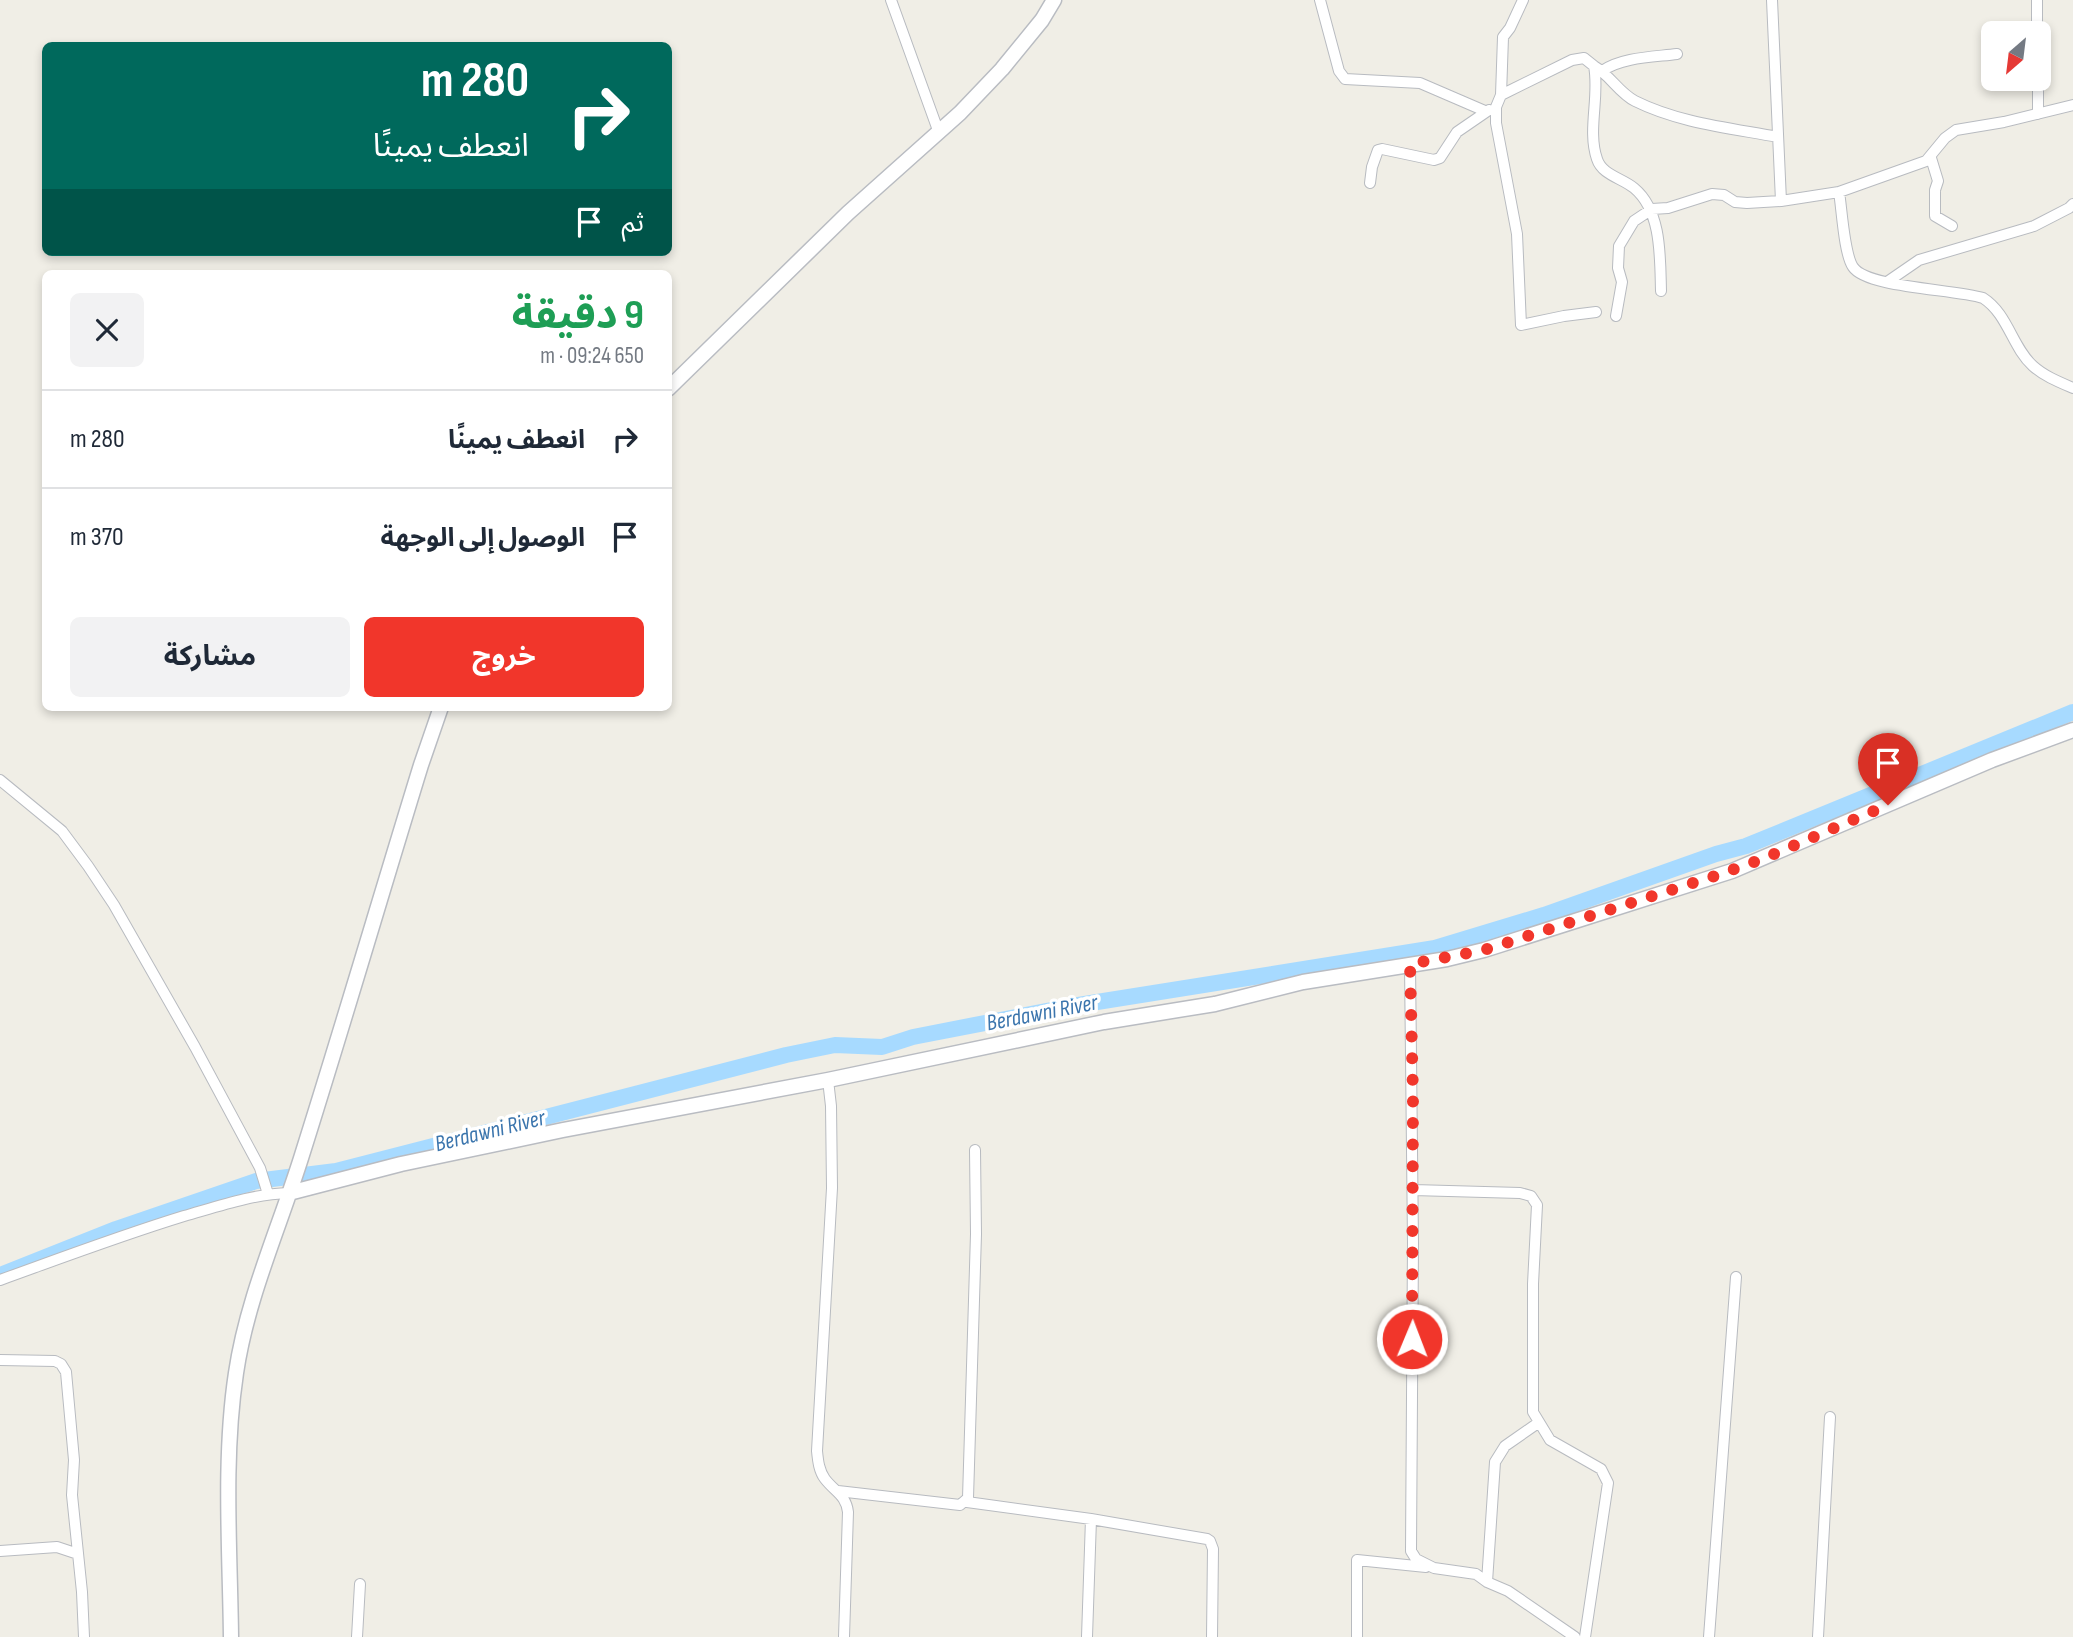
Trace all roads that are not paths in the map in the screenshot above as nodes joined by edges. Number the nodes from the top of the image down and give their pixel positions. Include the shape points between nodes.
1 (891, 0) edge
2 (1054, 0) edge
3 (1320, 0) edge
4 (1523, 0) edge
5 (1772, 0) edge
6 (2037, 0) edge
7 (2037, 21) edge
8 (1677, 54) dead end
9 (1598, 69) junction
10 (2038, 91) edge
11 (1501, 95) junction
12 (2073, 105) edge
13 (1496, 107) junction
14 (1485, 111) junction
15 (2038, 114) junction
16 (939, 133) junction
17 (1778, 137) junction
18 (1931, 158) junction
19 (1370, 183) dead end
20 (1839, 192) junction
21 (1781, 201) junction
22 (2073, 204) edge
23 (1651, 209) junction
24 (1952, 226) dead end
25 (1887, 282) junction
26 (1661, 291) dead end
27 (1596, 313) dead end
28 (1616, 316) dead end
29 (672, 385) edge
30 (2073, 388) edge
31 (441, 711) edge
32 (2073, 730) edge
33 (0, 780) edge
34 (1410, 964) junction
35 (828, 1080) junction
36 (975, 1150) dead end
37 (267, 1189) junction
38 (291, 1189) junction
39 (1413, 1190) junction
40 (1736, 1277) dead end
41 (0, 1280) edge
42 (0, 1360) edge
43 (1830, 1417) dead end
44 (1538, 1423) junction
45 (838, 1491) junction
46 (967, 1502) junction
47 (1091, 1519) junction
48 (0, 1551) edge
49 (78, 1554) junction
50 (1434, 1568) junction
51 (1487, 1582) junction
52 (360, 1584) dead end
53 (83, 1637) edge
54 (231, 1637) edge
55 (357, 1637) edge
56 (844, 1637) edge
57 (1087, 1637) edge
58 (1212, 1637) edge
59 (1357, 1637) edge
60 (1575, 1637) edge
61 (1585, 1637) edge
62 (1709, 1637) edge
63 (1818, 1637) edge

1 - 16 street
2 - 16 street via 1002,69
3 - 14 street via 1345,79 1420,83
4 - 11 street via 1503,37
5 - 17 street
6 - 7 street
8 - 9 street
9 - 11 street via 1584,58 1572,60
9 - 17 street via 1625,94 1649,107
9 - 23 street via 1597,162 1636,190
10 - 15 street
11 - 13 street
12 - 15 street
13 - 14 street
13 - 27 street via 1517,234 1521,325
14 - 19 street via 1457,132 1440,158 1378,150
15 - 18 street via 1956,130
16 - 29 street via 848,213
17 - 21 street
18 - 20 street
18 - 24 street via 1938,181 1935,216
20 - 21 street
20 - 25 street via 1854,268 1867,278
21 - 23 street via 1735,202 1713,194
22 - 25 street via 2034,226 1919,260
23 - 26 street
23 - 28 street via 1634,221 1619,246 1622,282
25 - 30 street via 1983,298 1996,309 2033,366
31 - 38 street
32 - 34 street via 1732,871 1484,950
33 - 37 street via 62,831 89,866 195,1048
34 - 35 street
34 - 39 street
35 - 38 street via 587,1125
35 - 45 street via 832,1188 817,1451 824,1478
36 - 46 street
37 - 38 street
37 - 41 street
38 - 54 street via 236,1370 230,1464
39 - 44 street via 1520,1193 1535,1200 1531,1401
39 - 50 street via 1410,1544 1416,1559
40 - 62 street
42 - 49 street via 55,1361 66,1373
43 - 63 street
44 - 51 street via 1505,1446 1495,1462
44 - 61 street via 1558,1446 1601,1469 1608,1483
45 - 46 street via 960,1505
45 - 56 street via 848,1512
46 - 47 street
47 - 57 street
47 - 58 street via 1210,1541
48 - 49 street via 57,1547
49 - 53 street
50 - 51 street via 1468,1571
50 - 59 street via 1357,1560
51 - 60 street
52 - 55 street

